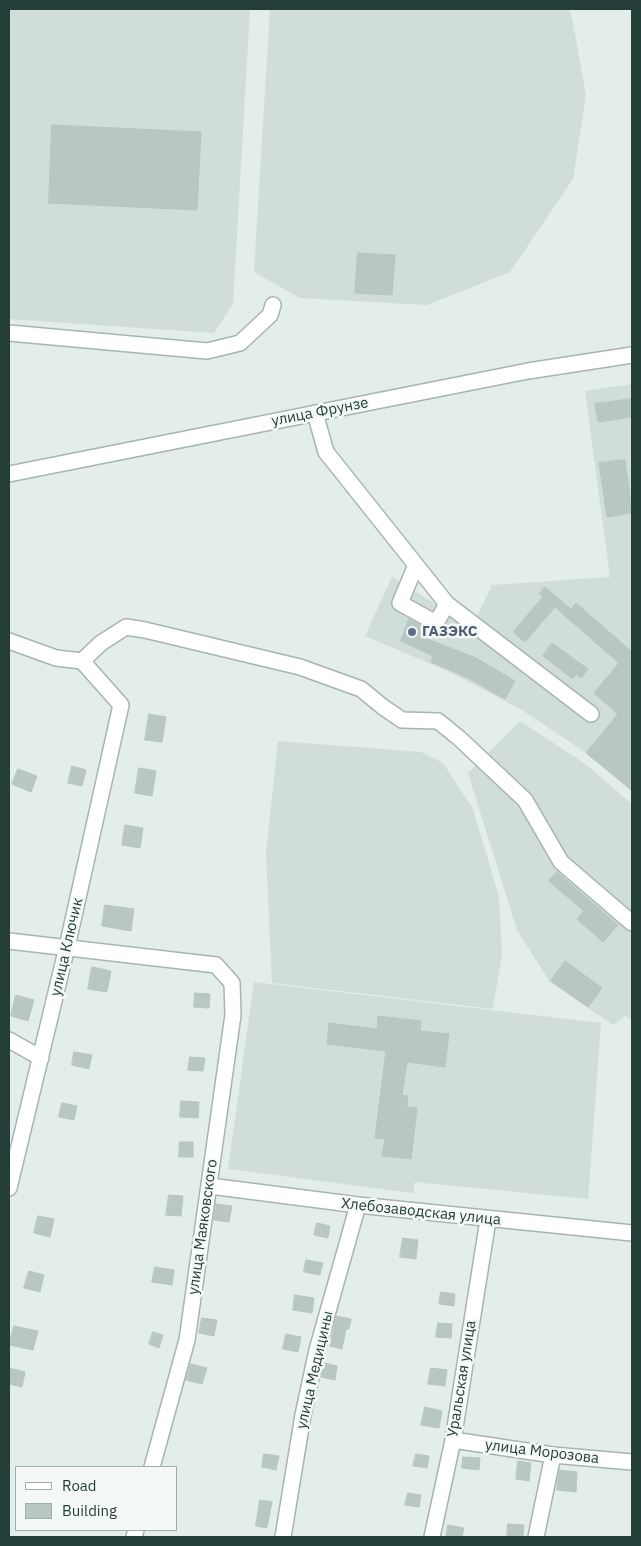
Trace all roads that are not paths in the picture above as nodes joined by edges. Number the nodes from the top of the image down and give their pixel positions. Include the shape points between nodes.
1 (273, 305) dead end
2 (9, 333) edge
3 (632, 355) edge
4 (315, 413) junction
5 (9, 474) edge
6 (416, 565) junction
7 (447, 604) junction
8 (9, 641) edge
9 (82, 660) junction
10 (591, 714) dead end
11 (632, 923) edge
12 (9, 941) edge
13 (67, 947) junction
14 (9, 1040) edge
15 (41, 1058) junction
16 (210, 1186) junction
17 (9, 1188) edge
18 (358, 1205) junction
19 (488, 1220) junction
20 (632, 1233) edge
21 (453, 1440) junction
22 (553, 1455) junction
23 (632, 1462) edge
24 (152, 1466) edge
25 (283, 1537) edge
26 (432, 1537) edge
27 (536, 1537) edge

1 - 2 street via 270,315 240,343 207,351
3 - 4 street, улица Фрунзе via 528,371
4 - 5 street, улица Фрунзе
4 - 6 street via 326,452
6 - 7 street
6 - 7 street via 400,603 436,622
7 - 10 street
8 - 9 street via 56,658
9 - 11 street via 101,643 126,628 145,630 300,667 361,689 402,720 438,721 525,800 561,862
9 - 13 street, улица Ключик via 121,705
12 - 13 street
13 - 15 street, улица Ключик
13 - 16 street, улица Маяковского via 216,965 232,983 233,1015
14 - 15 street
15 - 17 street, улица Ключик
16 - 18 street, Хлебозаводская улица
16 - 24 street, улица Маяковского via 188,1340
18 - 19 street, Хлебозаводская улица
18 - 25 street, улица Медицины via 317,1350
19 - 20 street, Хлебозаводская улица
19 - 21 street, Уральская улица
21 - 22 street, улица Морозова
21 - 26 street, Уральская улица
22 - 23 street, улица Морозова
22 - 27 street

